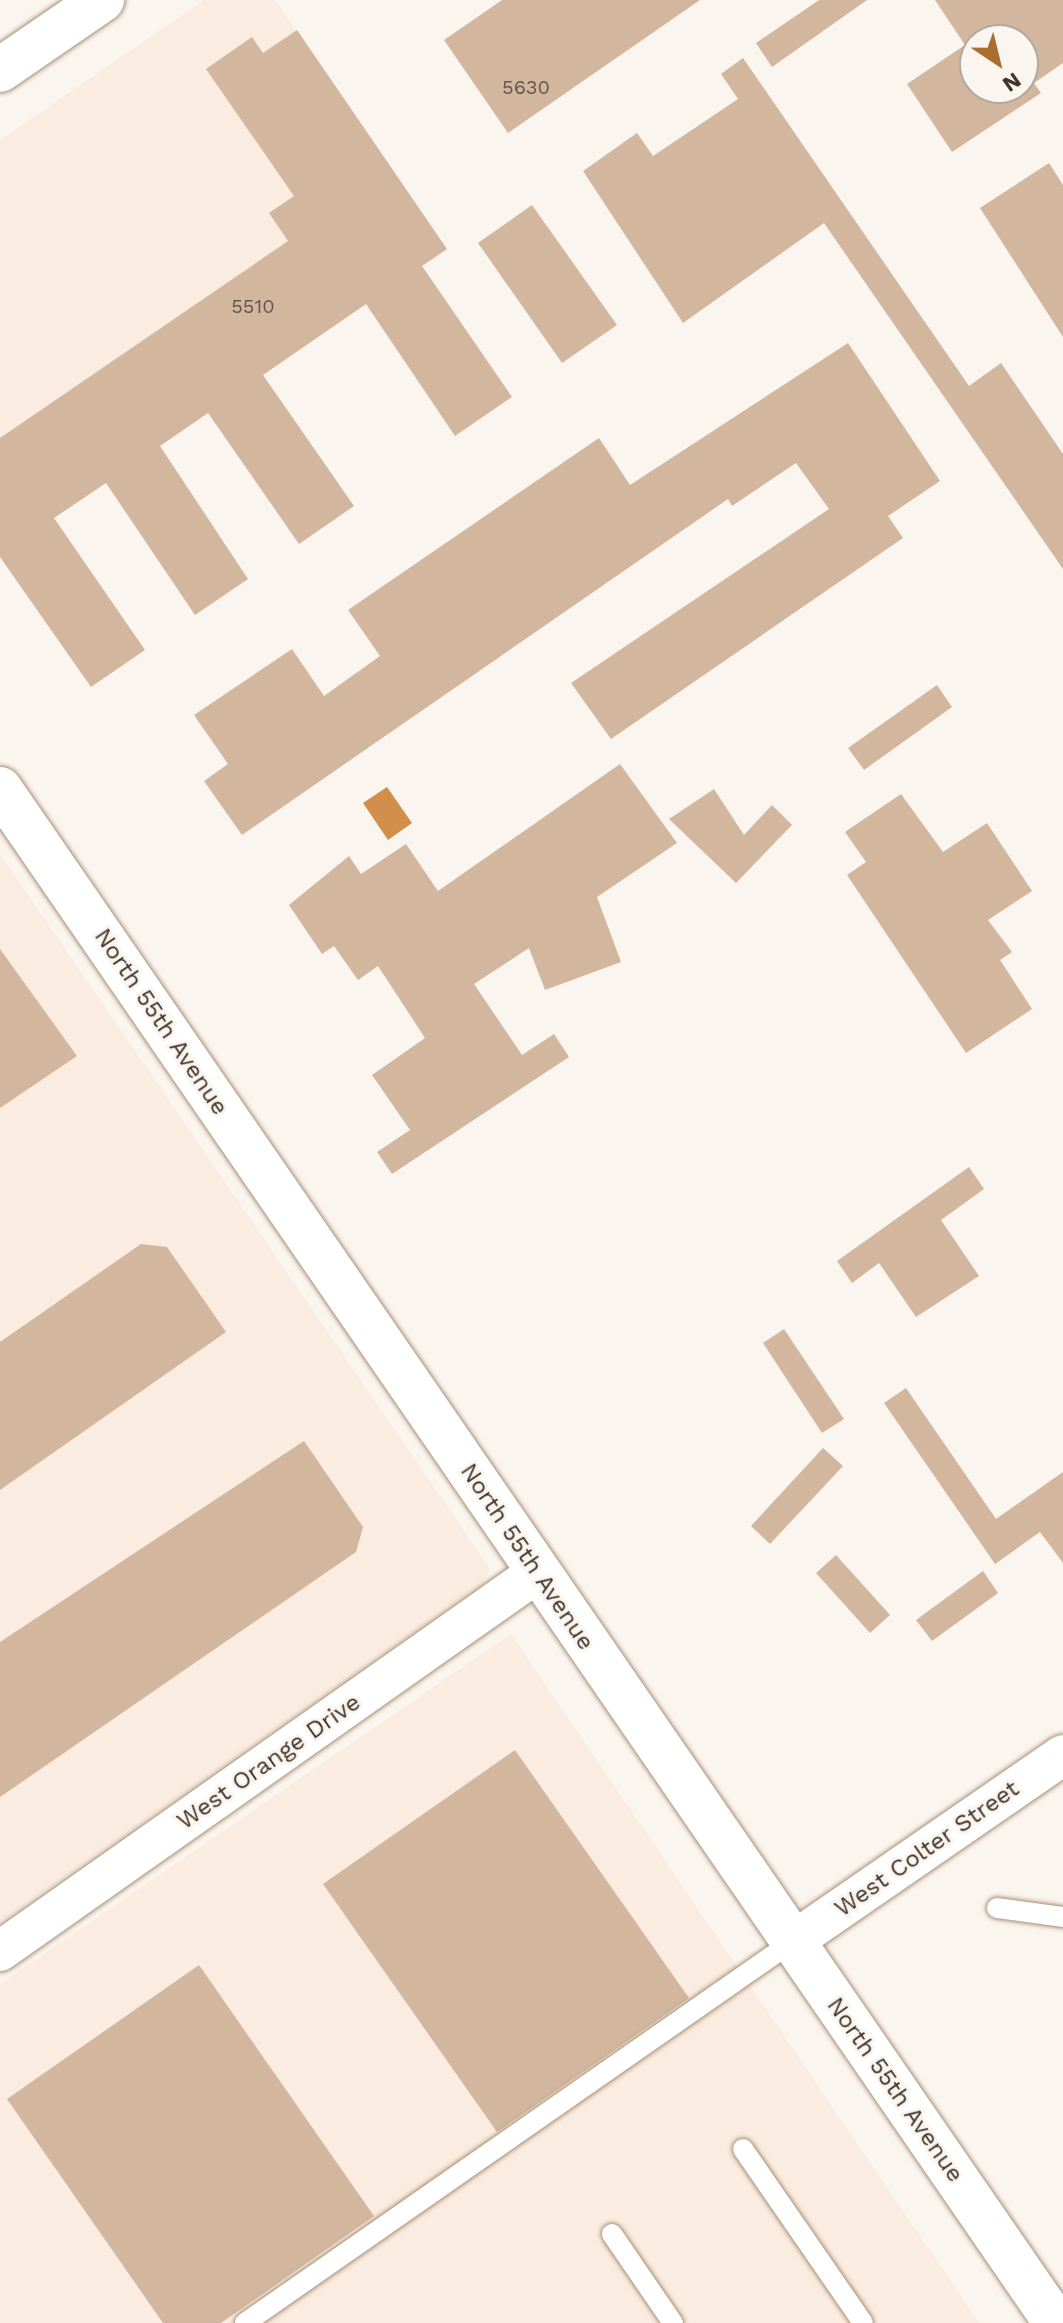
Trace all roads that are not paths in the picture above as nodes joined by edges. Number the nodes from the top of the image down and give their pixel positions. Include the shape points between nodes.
1 (102, 0) edge
2 (0, 70) edge
3 (0, 789) edge
4 (538, 1572) junction
5 (1063, 1755) edge
6 (997, 1908) dead end
7 (1063, 1917) edge
8 (792, 1942) junction
9 (0, 1951) edge
10 (743, 2149) dead end
11 (612, 2234) dead end
12 (245, 2323) edge
13 (673, 2323) edge
14 (863, 2323) edge
15 (1056, 2323) edge

1 - 2 street
3 - 4 street, North 55th Avenue
4 - 8 street, North 55th Avenue
4 - 9 street, West Orange Drive
5 - 8 street, West Colter Street
6 - 7 lane
8 - 12 lane
8 - 15 street, North 55th Avenue
10 - 14 lane
11 - 13 lane

